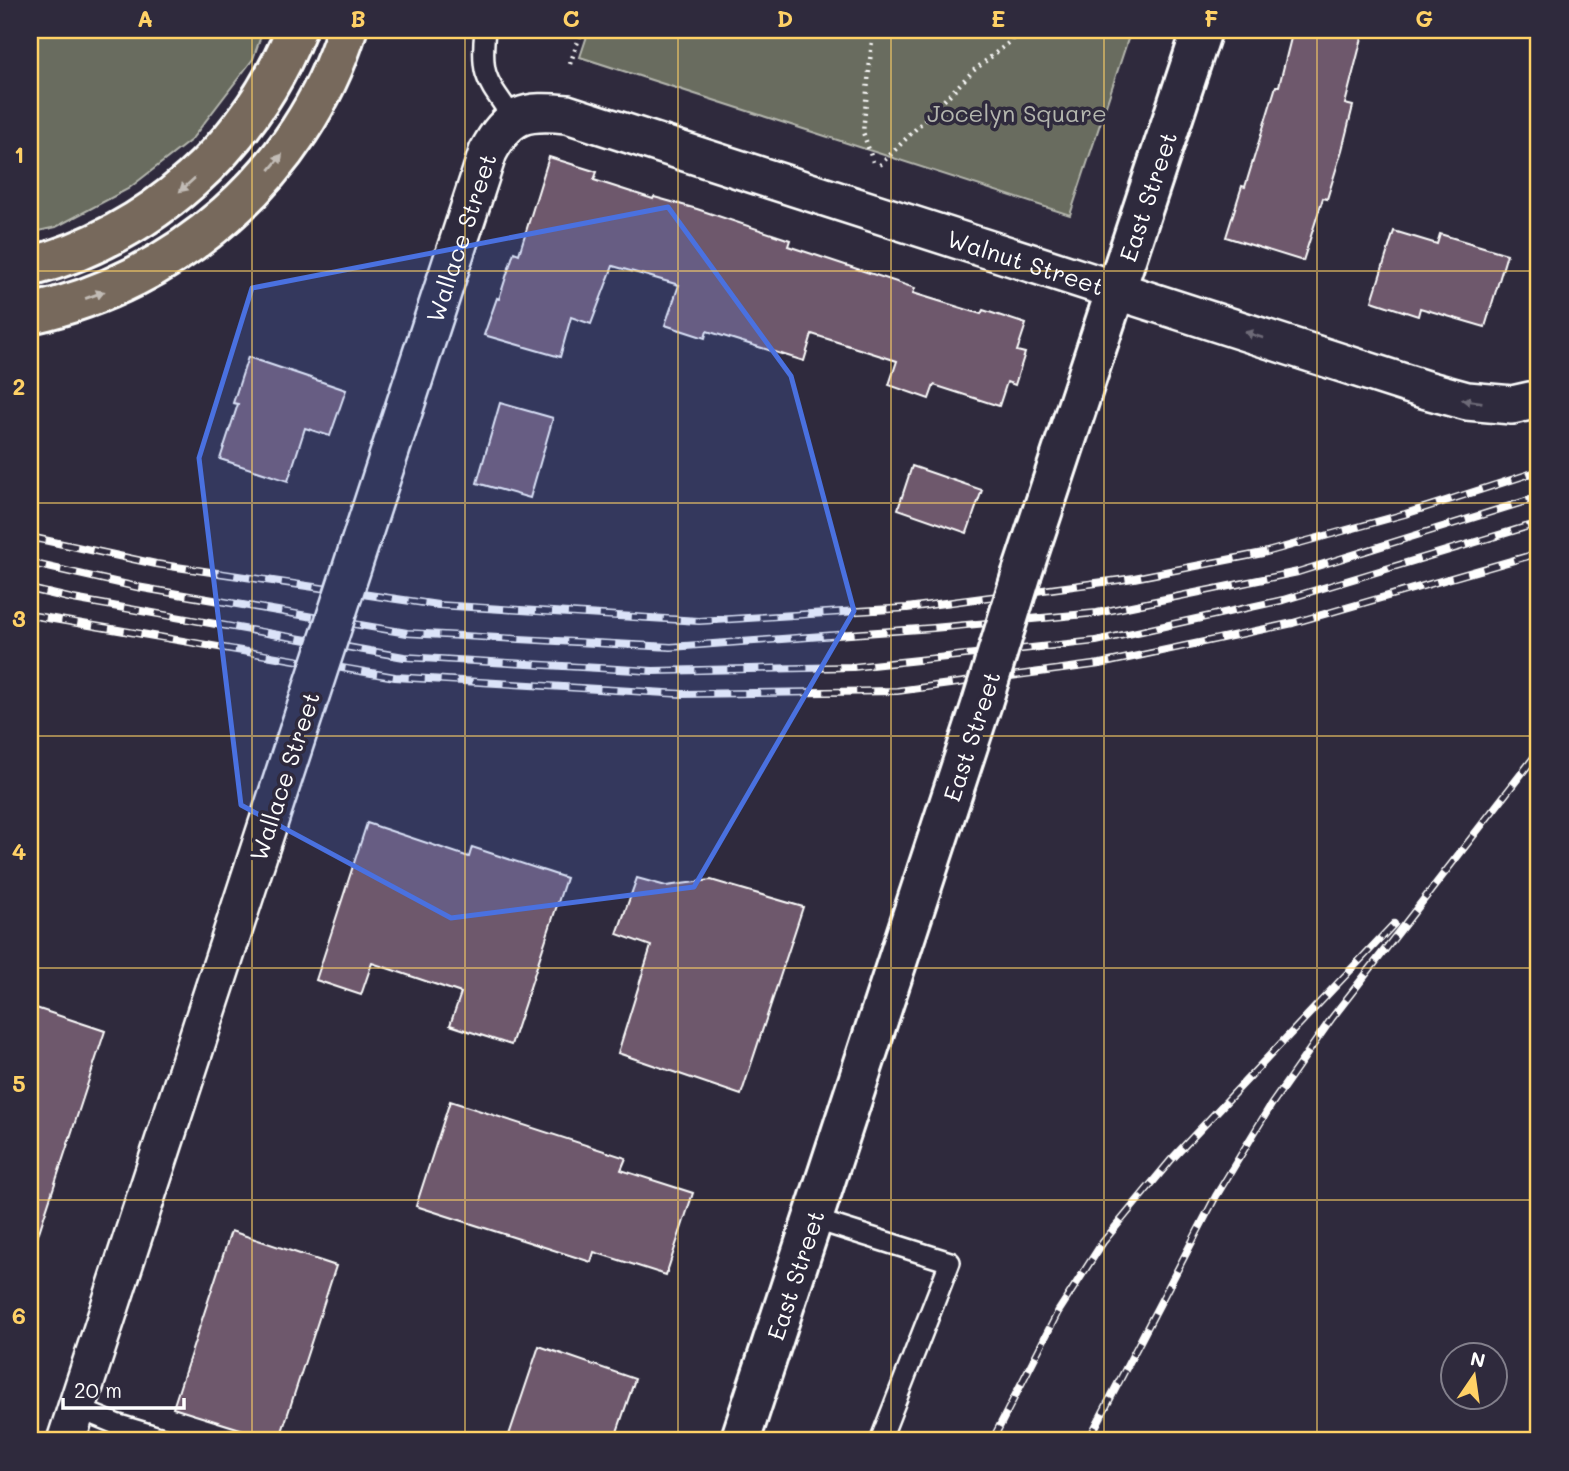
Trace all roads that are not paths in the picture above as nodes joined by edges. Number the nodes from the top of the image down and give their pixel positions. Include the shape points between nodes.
1 (296, 30) edge
2 (347, 30) edge
3 (485, 30) edge
4 (1202, 30) edge
5 (513, 118) junction
6 (30, 267) edge
7 (1116, 291) junction
8 (30, 314) edge
9 (1539, 399) edge
10 (813, 1220) junction
11 (72, 1425) edge
12 (173, 1441) edge
13 (740, 1441) edge
14 (880, 1441) edge

1 -> 6 highway via 245,121 183,189 110,238
8 -> 2 highway via 124,283 181,251 213,226 255,186 299,131 325,86
3 - 5 lane via 485,76
4 - 7 main road, East Street
5 - 7 street, Walnut Street via 542,112 567,114
5 - 11 street, Wallace Street, bridge via 488,152
9 -> 7 street, Walnut Street via 1512,405 1455,398
7 - 10 main road, East Street, bridge
10 - 13 main road, East Street
10 - 14 lane via 950,1262
11 - 12 lane via 116,1424

